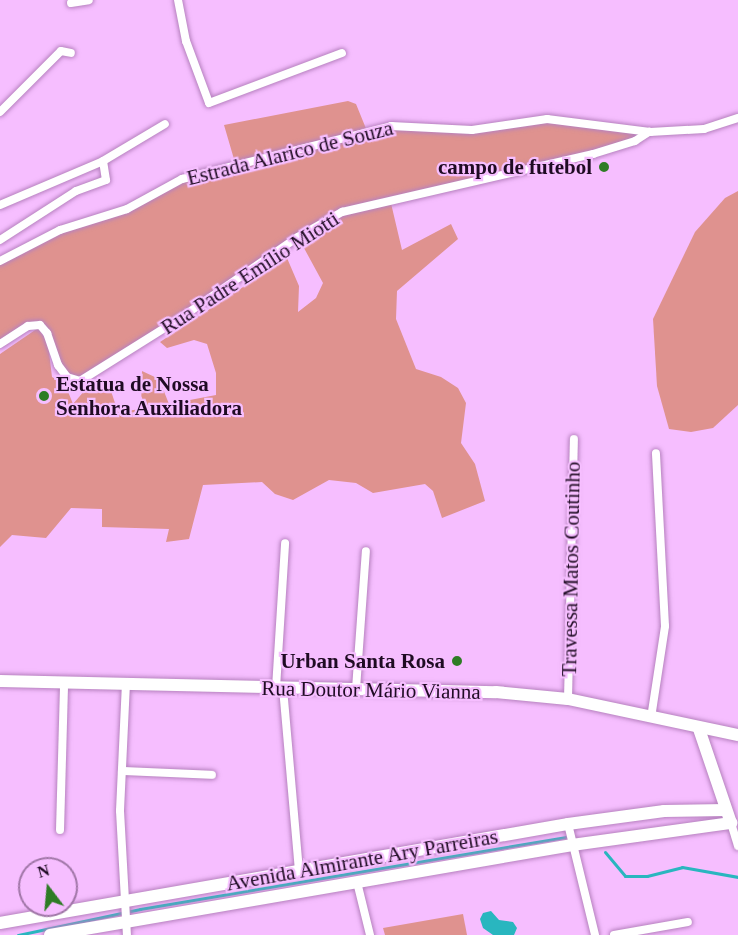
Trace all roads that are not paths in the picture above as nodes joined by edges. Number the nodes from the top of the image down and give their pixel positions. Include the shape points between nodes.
1 (88, 0) edge
2 (178, 0) edge
3 (71, 3) dead end
4 (71, 53) dead end
5 (342, 53) dead end
6 (0, 111) edge
7 (738, 118) edge
8 (165, 124) dead end
9 (650, 132) junction
10 (103, 161) junction
11 (0, 205) edge
12 (0, 240) edge
13 (0, 261) edge
14 (0, 344) edge
15 (574, 439) dead end
16 (656, 453) dead end
17 (285, 543) dead end
18 (366, 551) dead end
19 (0, 681) edge
20 (126, 683) junction
21 (64, 684) junction
22 (279, 688) junction
23 (356, 689) junction
24 (568, 699) junction
25 (651, 718) junction
26 (699, 729) junction
27 (738, 735) edge
28 (122, 771) junction
29 (212, 775) dead end
30 (726, 810) junction
31 (731, 823) junction
32 (568, 824) junction
33 (60, 830) dead end
34 (572, 845) junction
35 (738, 846) edge
36 (299, 871) junction
37 (357, 882) junction
38 (122, 904) junction
39 (688, 922) dead end
40 (2, 924) edge
41 (124, 925) edge
42 (50, 935) edge
43 (370, 935) edge
44 (595, 935) edge
45 (615, 935) edge

1 - 3 street
2 - 5 street via 186,41 209,103
4 - 6 street via 61,51
7 - 9 street, Estrada Alarico de Souza via 704,129
8 - 10 street
9 - 13 street, Estrada Alarico de Souza via 547,119 472,130 391,126 182,179 118,213 60,230
9 - 14 street, Rua Padre Emílio Miotti via 593,154 342,212 297,237 179,319 80,381 67,377 58,365 47,333 40,325 28,326
10 - 11 street
10 - 12 street via 106,180 76,191
15 - 24 street, Travessa Matos Coutinho
16 - 25 street via 665,626
17 - 22 street
18 - 23 street
19 - 21 street, Rua Doutor Mário Vianna
20 - 21 street, Rua Doutor Mário Vianna
20 - 22 street, Rua Doutor Mário Vianna
20 - 28 street
21 - 33 street
22 - 23 street, Rua Doutor Mário Vianna
22 - 36 street
23 - 24 street, Rua Doutor Mário Vianna via 496,692
24 - 25 street, Rua Doutor Mário Vianna
25 - 26 street, Rua Doutor Mário Vianna
26 - 27 street, Rua Doutor Mário Vianna
26 - 30 street
28 - 29 street
28 - 38 street
30 - 31 street
30 - 32 street, Avenida Almirante Ary Parreiras via 664,811
31 - 34 street, Avenida Almirante Ary Parreiras
31 - 35 street
32 - 34 street
32 - 36 street, Avenida Almirante Ary Parreiras
34 - 37 street, Avenida Almirante Ary Parreiras
34 - 44 street
36 - 38 street, Avenida Almirante Ary Parreiras
37 - 41 street, Avenida Almirante Ary Parreiras
37 - 43 street
38 - 40 street, Avenida Almirante Ary Parreiras
38 - 41 street
39 - 45 street
41 - 42 street, Avenida Almirante Ary Parreiras

